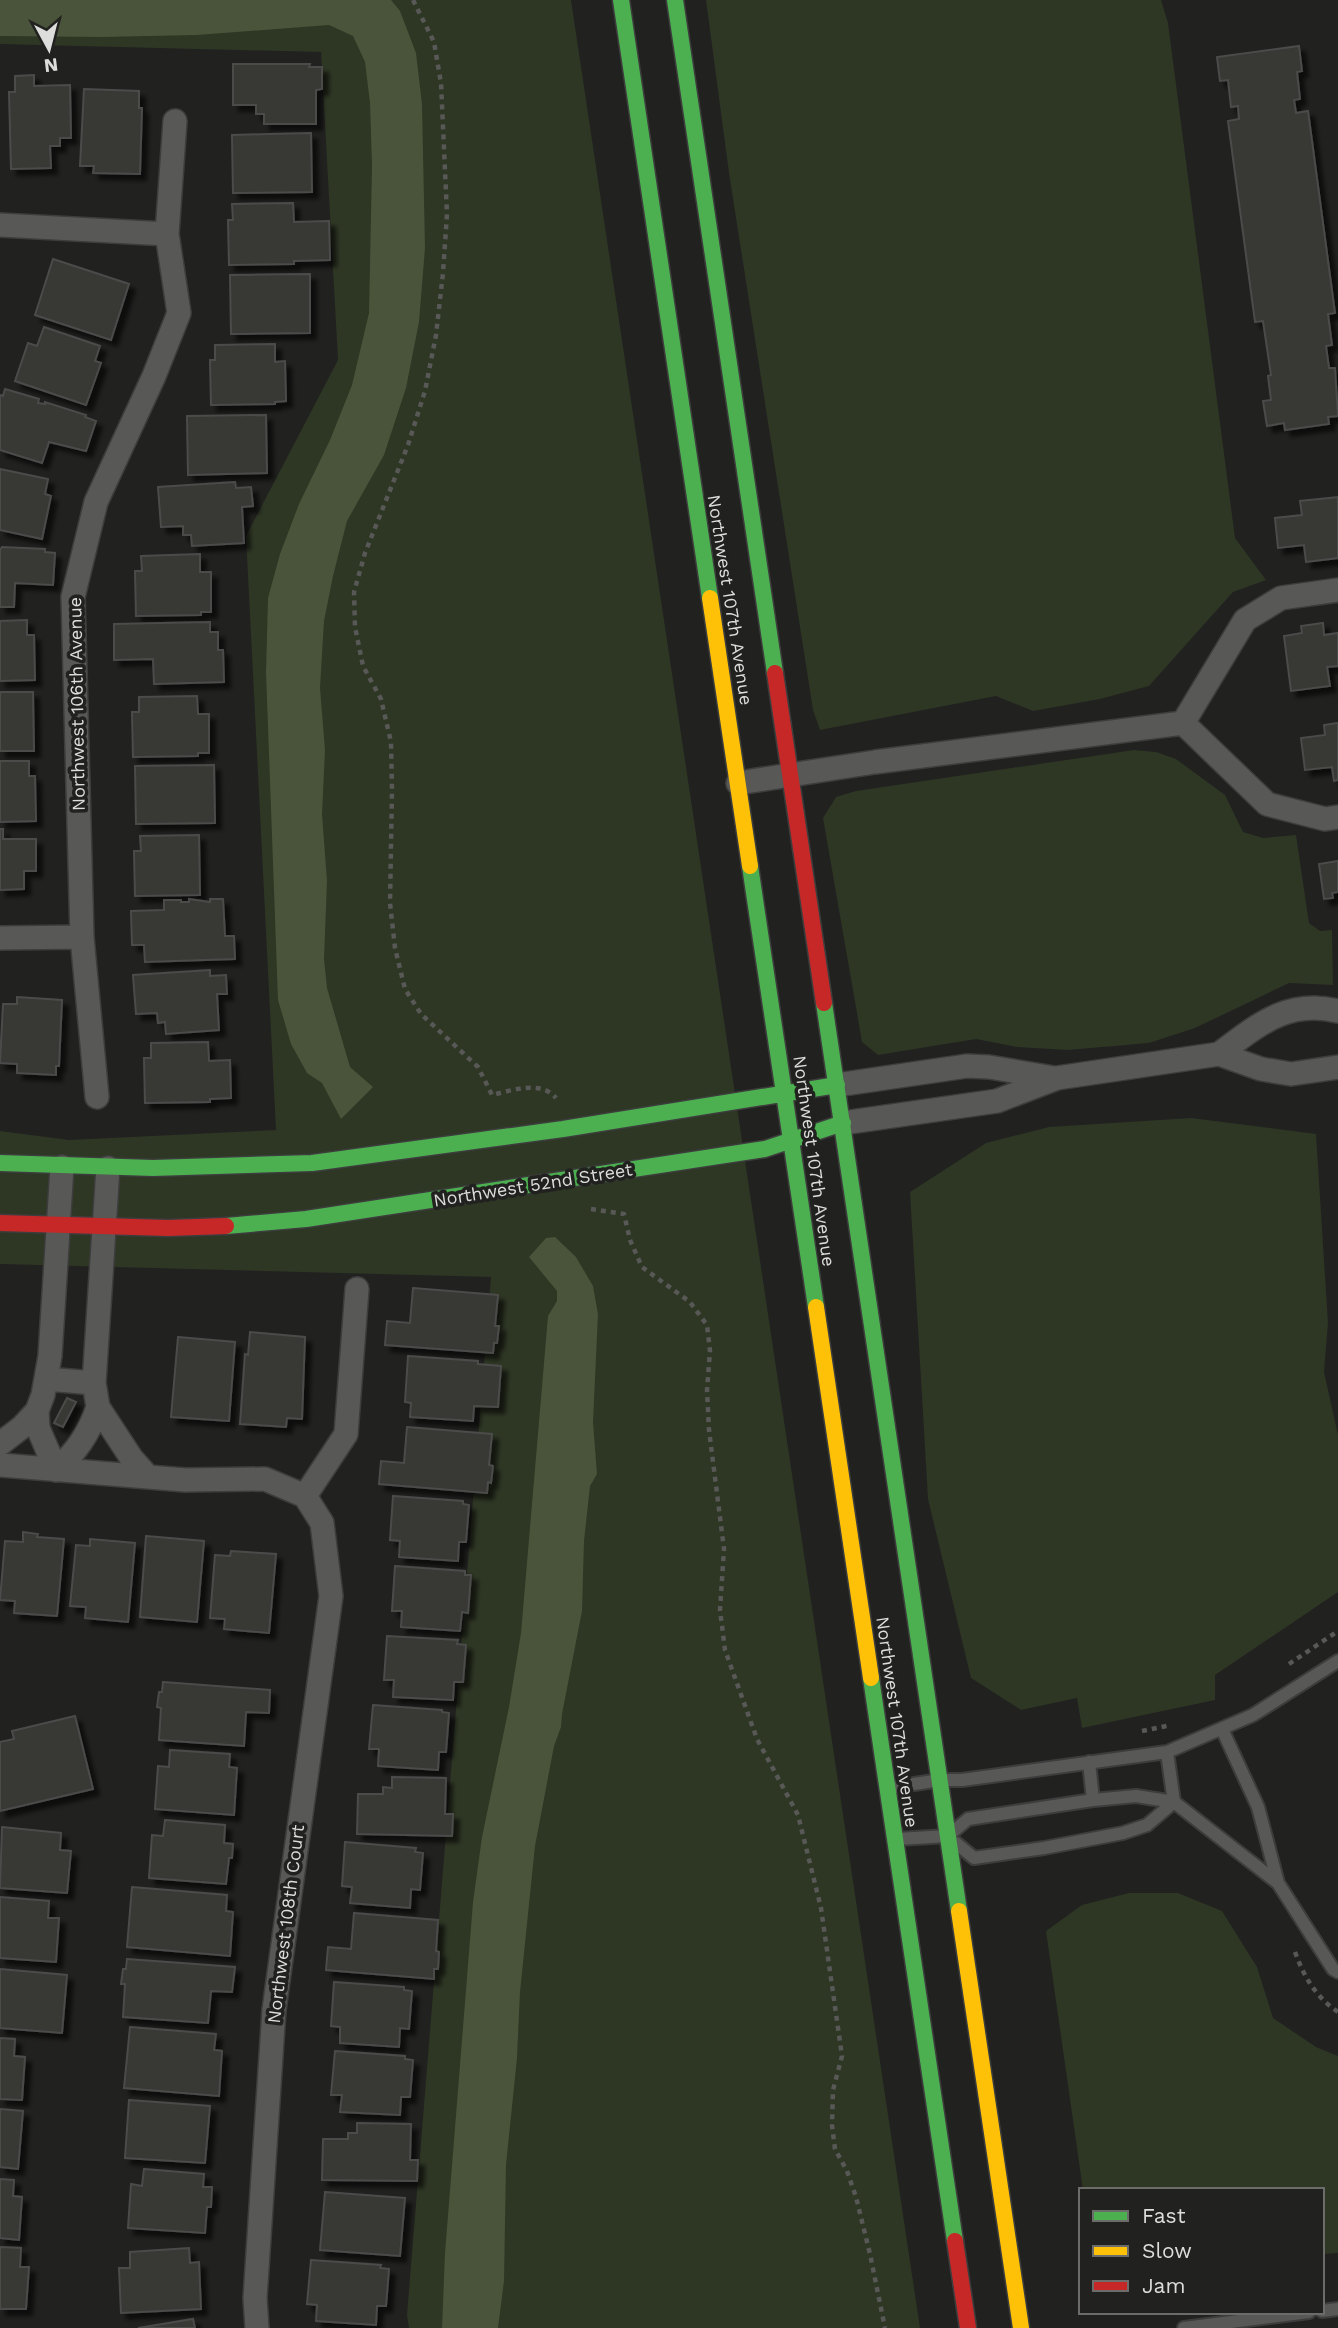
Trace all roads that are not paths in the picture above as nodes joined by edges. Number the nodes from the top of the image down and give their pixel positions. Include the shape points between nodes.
1 (621, 0) edge
2 (675, 0) edge
3 (175, 121) dead end
4 (0, 225) edge
5 (167, 234) junction
6 (1338, 590) edge
7 (1183, 723) junction
8 (791, 775) junction
9 (738, 783) junction
10 (1338, 817) edge
11 (82, 937) junction
12 (0, 938) edge
13 (1338, 1011) edge
14 (1219, 1054) junction
15 (1338, 1067) edge
16 (1057, 1079) junction
17 (837, 1084) junction
18 (785, 1095) junction
19 (97, 1097) dead end
20 (843, 1123) junction
21 (792, 1140) junction
22 (0, 1163) edge
23 (62, 1167) junction
24 (108, 1168) junction
25 (0, 1223) edge
26 (58, 1226) junction
27 (105, 1227) junction
28 (357, 1289) dead end
29 (46, 1379) junction
30 (94, 1383) junction
31 (98, 1408) junction
32 (37, 1411) junction
33 (0, 1444) edge
34 (0, 1465) edge
35 (56, 1470) junction
36 (148, 1477) junction
37 (304, 1496) junction
38 (1338, 1661) edge
39 (1222, 1729) junction
40 (1167, 1752) junction
41 (1089, 1762) junction
42 (940, 1780) junction
43 (888, 1788) junction
44 (1093, 1800) junction
45 (1174, 1802) junction
46 (948, 1836) junction
47 (895, 1839) junction
48 (1278, 1883) junction
49 (1338, 1972) edge
50 (1293, 2314) edge
51 (257, 2328) edge
52 (968, 2328) edge
53 (1021, 2328) edge
54 (1184, 2328) edge

1 - 9 main road, Northwest 107th Avenue
2 - 8 main road, Northwest 107th Avenue
3 - 5 street, Northwest 106th Avenue
4 - 5 street
5 - 11 street, Northwest 106th Avenue via 179,313 96,502 73,597
6 - 7 street via 1281,598 1245,620
7 - 8 street
7 - 10 street via 1267,804 1325,819
8 - 9 street
8 - 17 main road, Northwest 107th Avenue
9 - 18 main road, Northwest 107th Avenue
11 - 12 street
11 - 19 street, Northwest 106th Avenue
13 - 14 street, Northwest 52nd Street via 1291,1009 1262,1022
14 - 15 street, Northwest 52nd Street via 1291,1074
14 - 16 street, Northwest 52nd Street
16 - 17 street, Northwest 52nd Street via 967,1066
16 - 20 street, Northwest 52nd Street via 997,1101
17 - 18 main road, Northwest 52nd Street
17 - 20 main road, Northwest 107th Avenue
18 - 21 main road, Northwest 107th Avenue
18 - 24 main road, Northwest 52nd Street via 312,1163
20 - 21 main road, Northwest 52nd Street
20 - 42 main road, Northwest 107th Avenue
21 - 27 main road, Northwest 52nd Street via 765,1149 306,1219 229,1226
21 - 43 main road, Northwest 107th Avenue
22 - 23 main road, Northwest 52nd Street
23 - 24 main road, Northwest 52nd Street
23 - 26 street
24 - 27 street
25 - 26 main road, Northwest 52nd Street
26 - 27 main road, Northwest 52nd Street
26 - 29 street
27 - 30 street
28 - 37 street via 346,1434
29 - 30 street
29 - 32 street
30 - 31 street
31 - 35 street via 75,1452
31 - 36 street
32 - 33 street
32 - 35 street via 38,1428
34 - 35 street
35 - 36 street
36 - 37 street via 265,1479
37 - 51 street, Northwest 108th Court via 322,1523 331,1596 274,2010 255,2298
38 - 39 lane via 1253,1715
39 - 40 lane
39 - 48 lane via 1258,1807
40 - 41 lane
40 - 45 lane
41 - 42 lane
41 - 44 lane
42 - 43 lane
42 - 46 main road, Northwest 107th Avenue
43 - 47 main road, Northwest 107th Avenue
44 - 45 lane via 1136,1796
44 - 46 lane via 968,1819
45 - 46 lane via 1147,1825 1044,1849 974,1858
45 - 48 lane
46 - 47 lane
46 - 53 main road, Northwest 107th Avenue
47 - 52 main road, Northwest 107th Avenue
48 - 49 lane
50 - 54 lane

